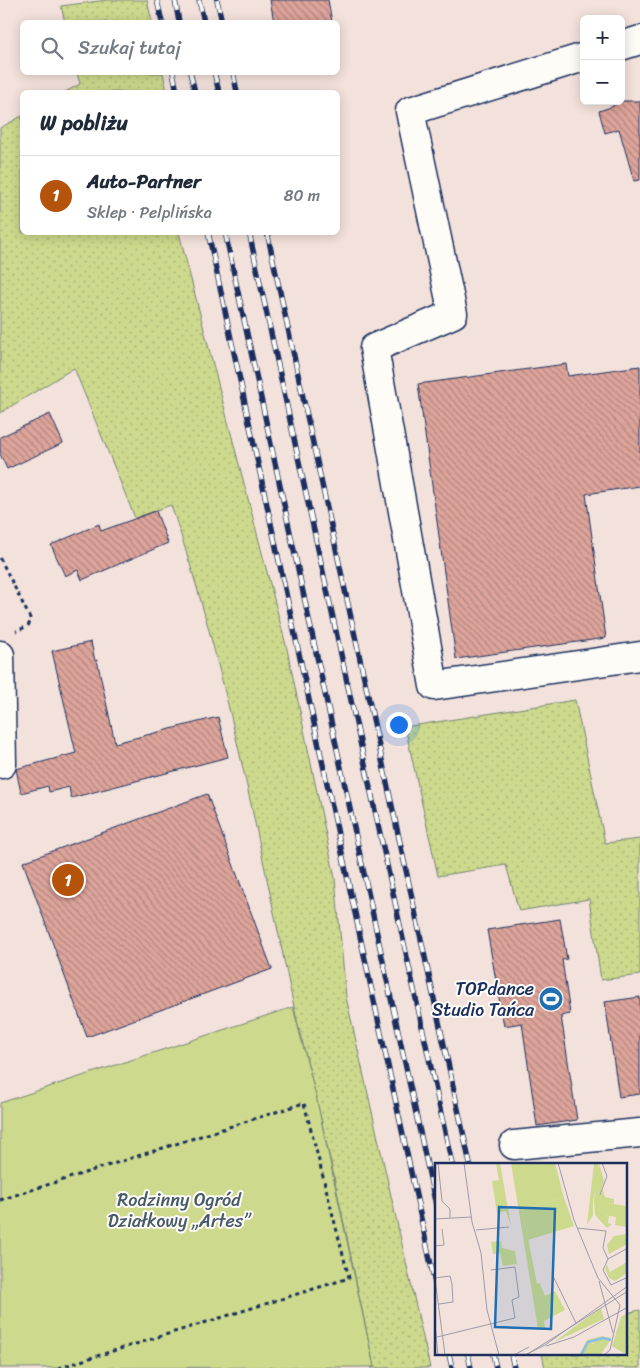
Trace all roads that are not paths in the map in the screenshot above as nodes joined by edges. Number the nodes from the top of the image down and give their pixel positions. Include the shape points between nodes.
1 (640, 40) edge
2 (625, 45) edge
3 (580, 58) edge
4 (5, 644) edge
5 (640, 656) edge
6 (2, 764) dead end
7 (640, 1133) edge
8 (514, 1145) dead end

1 - 2 street
3 - 5 street via 410,111 453,314 374,348 434,686
4 - 6 street
7 - 8 street

